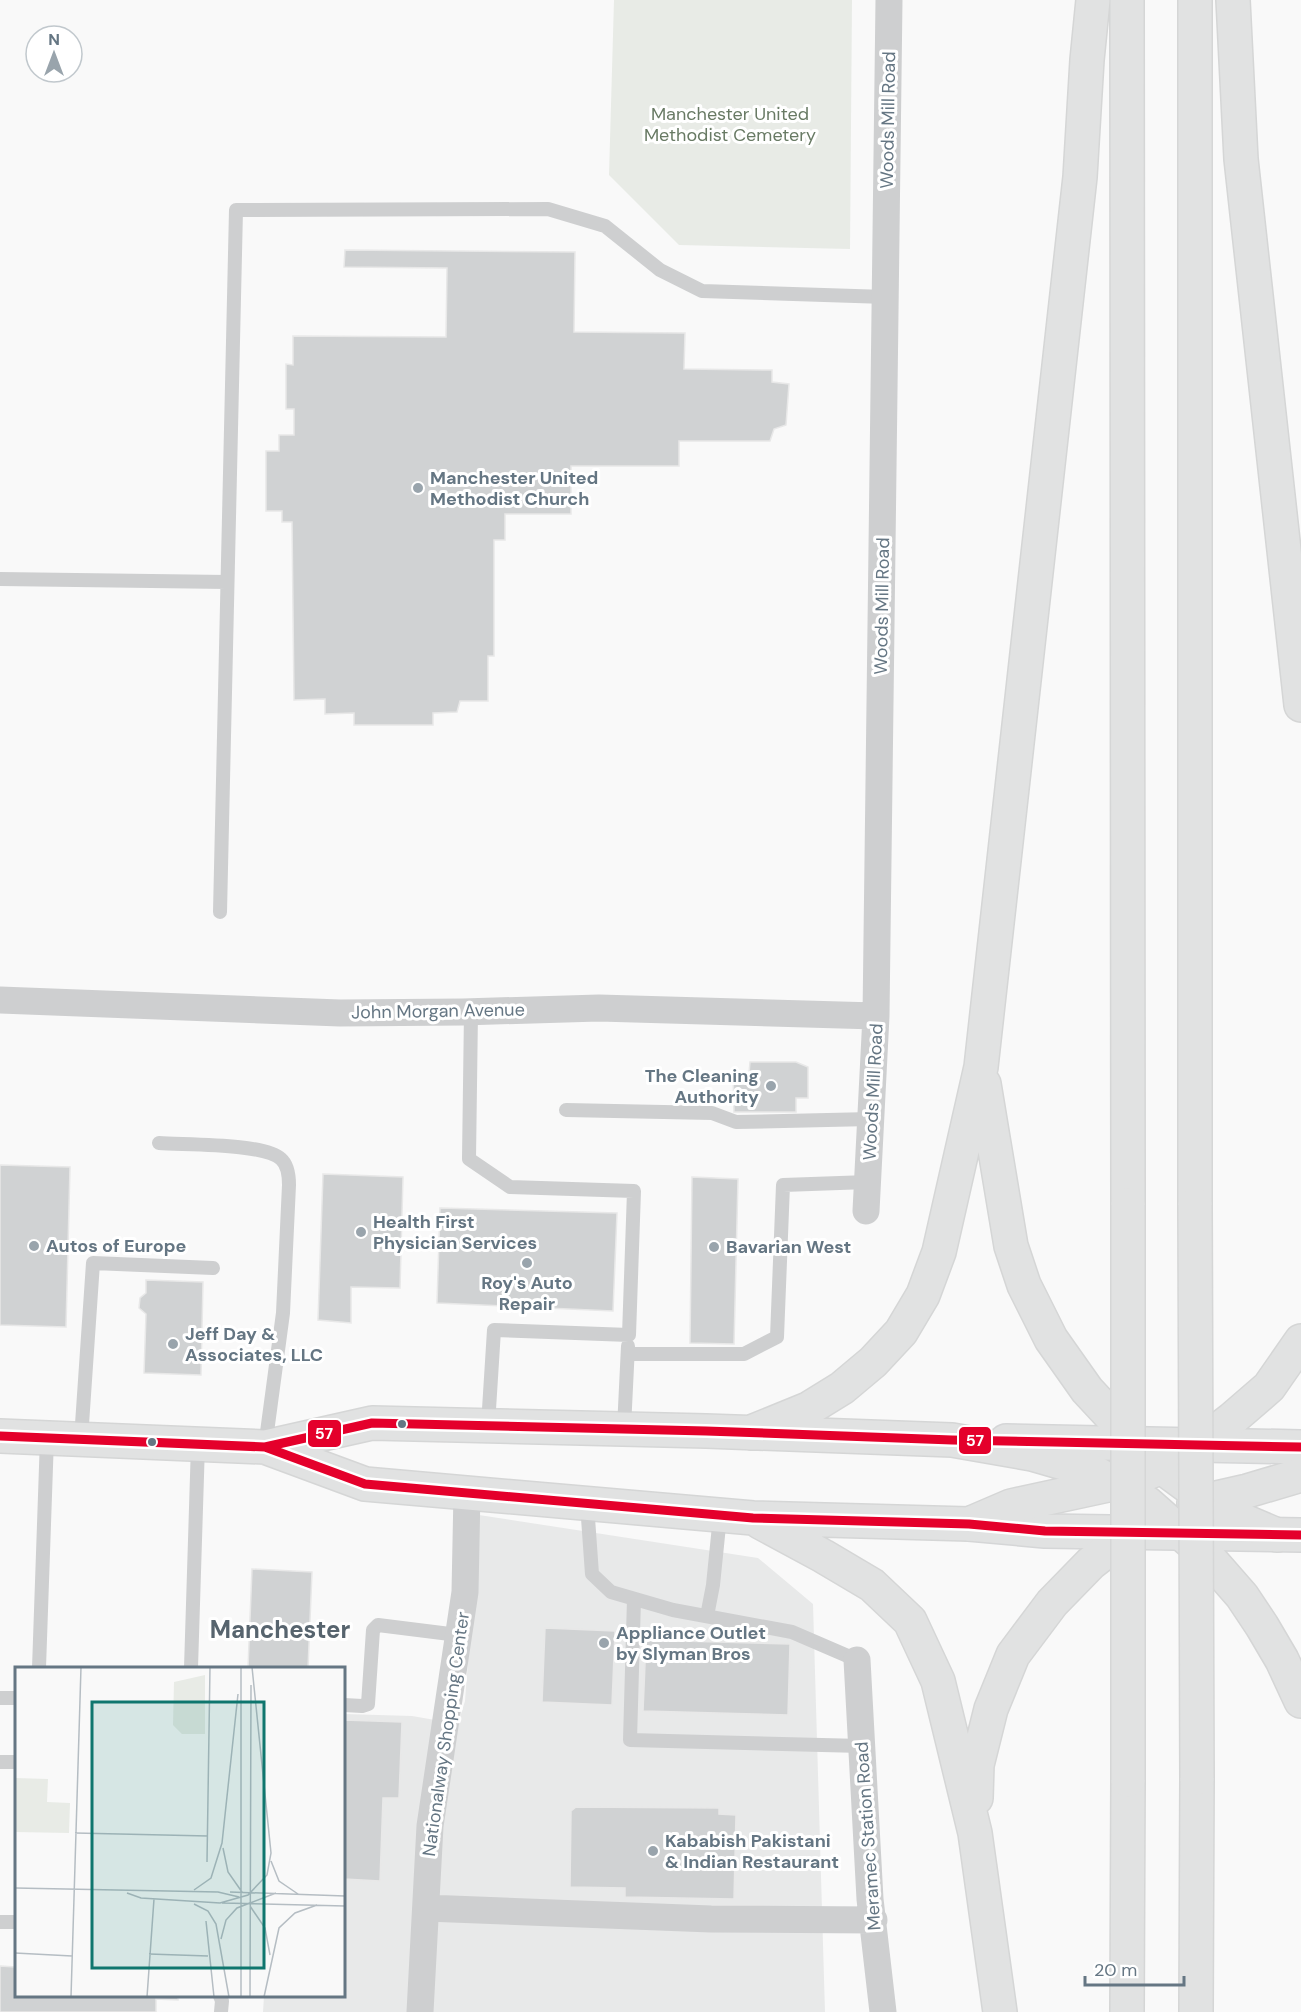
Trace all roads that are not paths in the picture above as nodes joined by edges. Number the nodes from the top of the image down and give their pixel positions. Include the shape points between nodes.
1 (889, 0) edge
2 (1093, 0) edge
3 (1127, 0) edge
4 (1195, 0) edge
5 (1233, 0) edge
6 (885, 297) junction
7 (0, 579) edge
8 (227, 582) junction
9 (1301, 705) edge
10 (220, 912) dead end
11 (0, 1000) edge
12 (471, 1012) junction
13 (876, 1016) junction
14 (981, 1067) junction
15 (566, 1110) dead end
16 (871, 1119) junction
17 (159, 1143) dead end
18 (868, 1182) junction
19 (866, 1211) dead end
20 (213, 1268) dead end
21 (629, 1335) junction
22 (1301, 1341) edge
23 (628, 1353) junction
24 (488, 1425) junction
25 (624, 1429) junction
26 (749, 1433) junction
27 (0, 1436) edge
28 (47, 1438) junction
29 (81, 1439) junction
30 (952, 1440) junction
31 (198, 1444) junction
32 (1137, 1444) junction
33 (1199, 1445) junction
34 (265, 1447) junction
35 (1301, 1447) edge
36 (1161, 1467) junction
37 (1301, 1475) edge
38 (1114, 1484) junction
39 (467, 1492) junction
40 (1207, 1500) junction
41 (587, 1504) junction
42 (720, 1516) junction
43 (753, 1518) junction
44 (969, 1524) junction
45 (1171, 1524) junction
46 (1132, 1532) junction
47 (1289, 1535) edge
48 (634, 1599) junction
49 (707, 1616) junction
50 (458, 1635) junction
51 (857, 1660) joint
52 (39, 1667) edge
53 (191, 1667) edge
54 (1301, 1701) edge
55 (345, 1705) edge
56 (862, 1746) junction
57 (975, 1833) junction
58 (426, 1908) junction
59 (874, 1920) junction
60 (220, 1997) edge
61 (221, 2012) edge
62 (420, 2012) edge
63 (883, 2012) edge
64 (1000, 2012) edge
65 (1127, 2012) edge
66 (1196, 2012) edge

1 - 6 street, Woods Mill Road
2 - 14 main road via 1080,177
3 - 65 main road, bridge
4 - 66 main road, bridge
5 - 9 main road via 1241,159
6 - 8 lane via 702,291 660,270 605,226 548,209 236,210
6 - 13 street, Woods Mill Road
7 - 8 lane
8 - 10 lane
11 - 12 street, John Morgan Avenue via 340,1013
12 - 13 street, John Morgan Avenue via 599,1008
12 - 21 lane via 469,1159 510,1187 633,1191
13 - 16 street, Woods Mill Road
14 - 26 main road via 939,1252 923,1295 901,1332 843,1388 808,1409
14 - 32 main road via 1011,1246 1024,1285 1052,1339 1087,1390
15 - 16 lane via 712,1113 736,1122
16 - 18 street, Woods Mill Road
17 - 34 lane via 262,1149 281,1159 288,1171 283,1312
18 - 19 street, Woods Mill Road
18 - 23 lane via 783,1185 777,1337 744,1353
20 - 29 lane via 93,1263
21 - 23 lane
21 - 24 lane via 494,1330
22 - 33 main road via 1269,1387
23 - 25 lane
24 - 25 main road
24 - 34 main road via 372,1423
25 - 26 main road
26 - 30 main road
27 - 28 main road
28 - 29 main road
28 - 52 lane
29 - 31 main road
30 - 32 main road
30 - 38 main road via 1032,1454 1094,1472
31 - 34 main road
31 - 53 lane
32 - 33 main road
32 - 36 main road
33 - 35 main road
33 - 36 main road
34 - 39 main road via 365,1484
36 - 38 main road
36 - 40 main road
37 - 40 main road
38 - 44 main road via 1011,1506
38 - 45 main road via 1147,1503
39 - 41 main road
39 - 50 street, Nationalway Shopping Center via 465,1592
40 - 45 main road via 1182,1506
40 - 47 main road via 1223,1512
41 - 42 main road
41 - 48 lane via 592,1574 611,1592
42 - 43 main road
42 - 49 lane
43 - 44 main road
43 - 57 main road via 872,1586 910,1622 938,1681
44 - 46 main road via 1045,1531
45 - 46 main road
45 - 47 main road
45 - 54 main road via 1207,1556 1242,1596 1282,1660
46 - 57 main road via 1087,1567 1052,1603 1013,1655 991,1710 977,1765
48 - 49 lane
48 - 56 lane via 630,1740
49 - 51 lane via 792,1632
50 - 55 lane via 378,1625 373,1630 368,1704
50 - 58 street, Nationalway Shopping Center via 430,1826
51 - 56 street, Meramec Station Road
56 - 59 street, Meramec Station Road
57 - 64 main road
58 - 59 street via 711,1919
58 - 62 street, Nationalway Shopping Center
59 - 63 street, Meramec Station Road
60 - 61 lane

